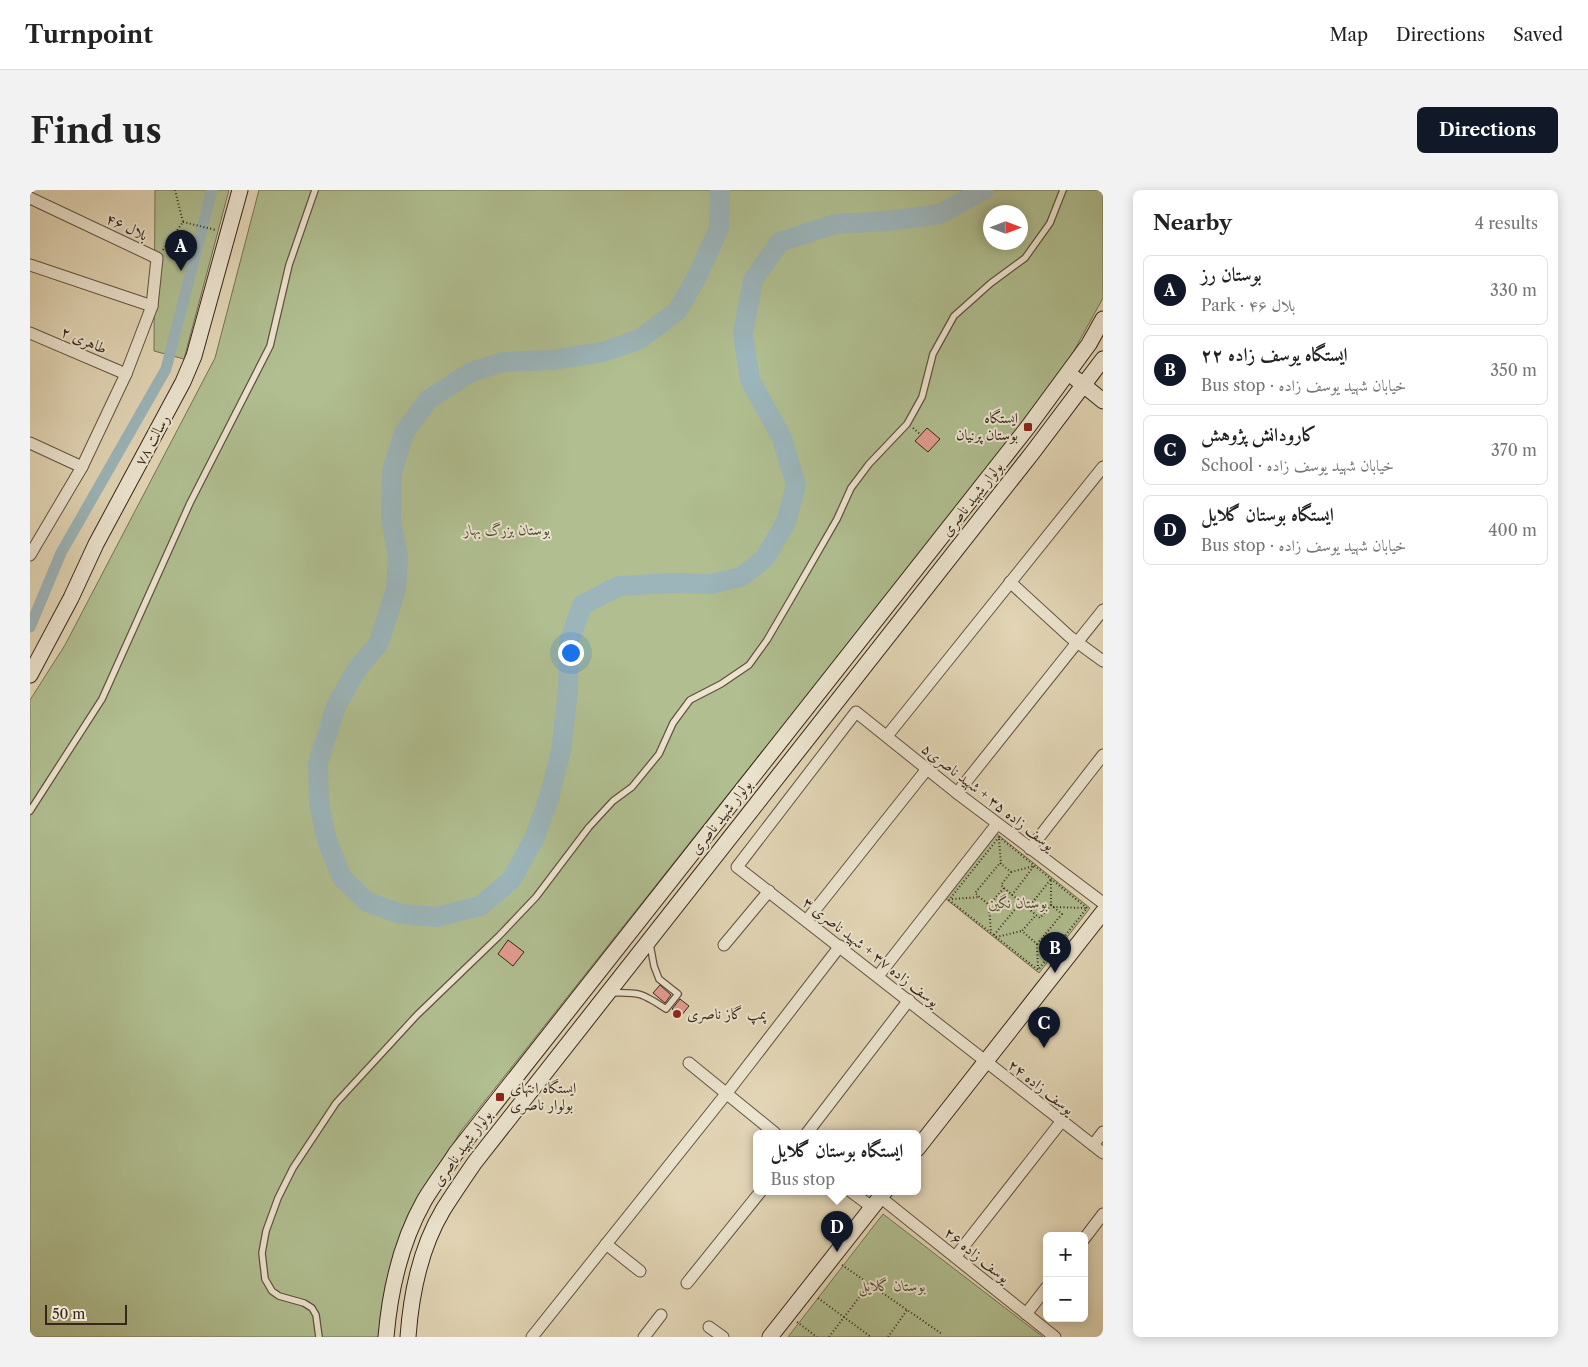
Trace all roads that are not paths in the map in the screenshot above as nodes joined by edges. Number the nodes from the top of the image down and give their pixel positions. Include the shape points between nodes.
1 (240, 190) edge
2 (315, 190) edge
3 (1063, 190) edge
4 (32, 196) edge
5 (30, 265) edge
6 (152, 306) junction
7 (1103, 319) edge
8 (30, 333) edge
9 (1103, 359) edge
10 (126, 374) junction
11 (1069, 374) junction
12 (1084, 386) junction
13 (1103, 401) edge
14 (30, 443) edge
15 (82, 466) junction
16 (1103, 467) edge
17 (34, 538) edge
18 (30, 555) edge
19 (1010, 582) junction
20 (1103, 610) edge
21 (1077, 642) junction
22 (1103, 661) edge
23 (30, 675) edge
24 (887, 736) junction
25 (1103, 755) edge
26 (927, 768) junction
27 (957, 794) junction
28 (30, 811) edge
29 (717, 821) junction
30 (997, 824) junction
31 (734, 834) junction
32 (1030, 849) junction
33 (738, 867) joint
34 (769, 891) junction
35 (1098, 910) edge
36 (808, 920) junction
37 (650, 941) junction
38 (724, 946) dead end
39 (840, 946) junction
40 (878, 976) junction
41 (608, 993) junction
42 (909, 1000) junction
43 (985, 1062) junction
44 (689, 1064) dead end
45 (726, 1094) junction
46 (1061, 1122) junction
47 (771, 1130) edge
48 (809, 1130) edge
49 (1103, 1132) edge
50 (921, 1144) edge
51 (1093, 1145) junction
52 (1103, 1153) edge
53 (758, 1195) edge
54 (867, 1195) edge
55 (879, 1198) edge
56 (1103, 1214) edge
57 (1088, 1234) edge
58 (606, 1244) junction
59 (956, 1256) junction
60 (640, 1271) dead end
61 (687, 1283) dead end
62 (1043, 1292) edge
63 (1026, 1314) junction
64 (661, 1315) dead end
65 (709, 1327) dead end
66 (319, 1337) edge
67 (386, 1337) edge
68 (408, 1337) edge
69 (532, 1337) edge
70 (644, 1337) edge
71 (722, 1337) edge
72 (770, 1337) edge
73 (1055, 1337) edge

1 - 23 main road, رسالت ۷۸ via 183,382
2 - 28 lane via 290,265 270,346 190,503 102,699
3 - 66 lane via 1050,223 1025,258 954,316 933,354 922,397 907,424 851,488 791,600 749,665 690,700 673,723 658,754 632,787 613,801 589,827 536,898 417,1016 336,1103 293,1168 266,1231 262,1253 265,1279 279,1296 312,1308
4 - 6 street, بلال ۴۶ via 156,258
5 - 6 street
6 - 10 street
7 - 11 main road, بولوار شهید ناصری
8 - 10 street, طاهری ۲
9 - 12 main road, بولوار شهید ناصری
10 - 15 street
11 - 12 main road
11 - 29 main road, بولوار شهید ناصری
12 - 13 main road
12 - 31 main road, بولوار شهید ناصری
14 - 15 street
15 - 17 street
16 - 19 street
17 - 18 street
19 - 21 street
19 - 24 street
20 - 21 street
21 - 22 street
21 - 27 street
24 - 26 street, یوسف زاده ۳۵ + شهید ناصری۵
24 - 33 street, یوسف زاده ۳۵ + شهید ناصری۵ via 856,712
25 - 32 street
26 - 27 street, یوسف زاده ۳۵ + شهید ناصری۵
26 - 36 street
27 - 30 street, یوسف زاده ۳۵ + شهید ناصری۵
29 - 31 main road
29 - 67 main road, بولوار شهید ناصری via 456,1153 424,1202 406,1240 396,1274
30 - 32 street, یوسف زاده ۳۵ + شهید ناصری۵
30 - 40 street
31 - 37 main road, بولوار شهید ناصری
32 - 35 street, یوسف زاده ۳۵ + شهید ناصری۵
33 - 34 street, یوسف زاده ۳۷ + شهید ناصری ۳
34 - 36 street, یوسف زاده ۳۷ + شهید ناصری ۳
34 - 38 street
35 - 43 main road
36 - 39 street, یوسف زاده ۳۷ + شهید ناصری ۳
37 - 41 main road, بولوار شهید ناصری
37 - 41 lane via 659,979 678,994 672,1002 666,1009 644,994
39 - 40 street, یوسف زاده ۳۷ + شهید ناصری ۳
39 - 45 street
40 - 42 street, یوسف زاده ۳۷ + شهید ناصری ۳
41 - 68 main road, بولوار شهید ناصری via 475,1162 442,1212 416,1279
42 - 43 street, یوسف زاده ۳۷ + شهید ناصری ۳
42 - 48 street
43 - 46 street, یوسف زاده ۲۴
43 - 50 main road
44 - 45 street
45 - 47 street
45 - 58 street
46 - 51 street, یوسف زاده ۲۴
46 - 59 street
49 - 51 street
51 - 52 street, یوسف زاده ۲۴
53 - 61 street
54 - 55 street, یوسف زاده ۲۶
55 - 59 street, یوسف زاده ۲۶
55 - 72 main road
56 - 57 street
58 - 60 street
58 - 69 street
59 - 63 street, یوسف زاده ۲۶
62 - 63 street
63 - 73 street, یوسف زاده ۲۶
64 - 70 street
65 - 71 street

